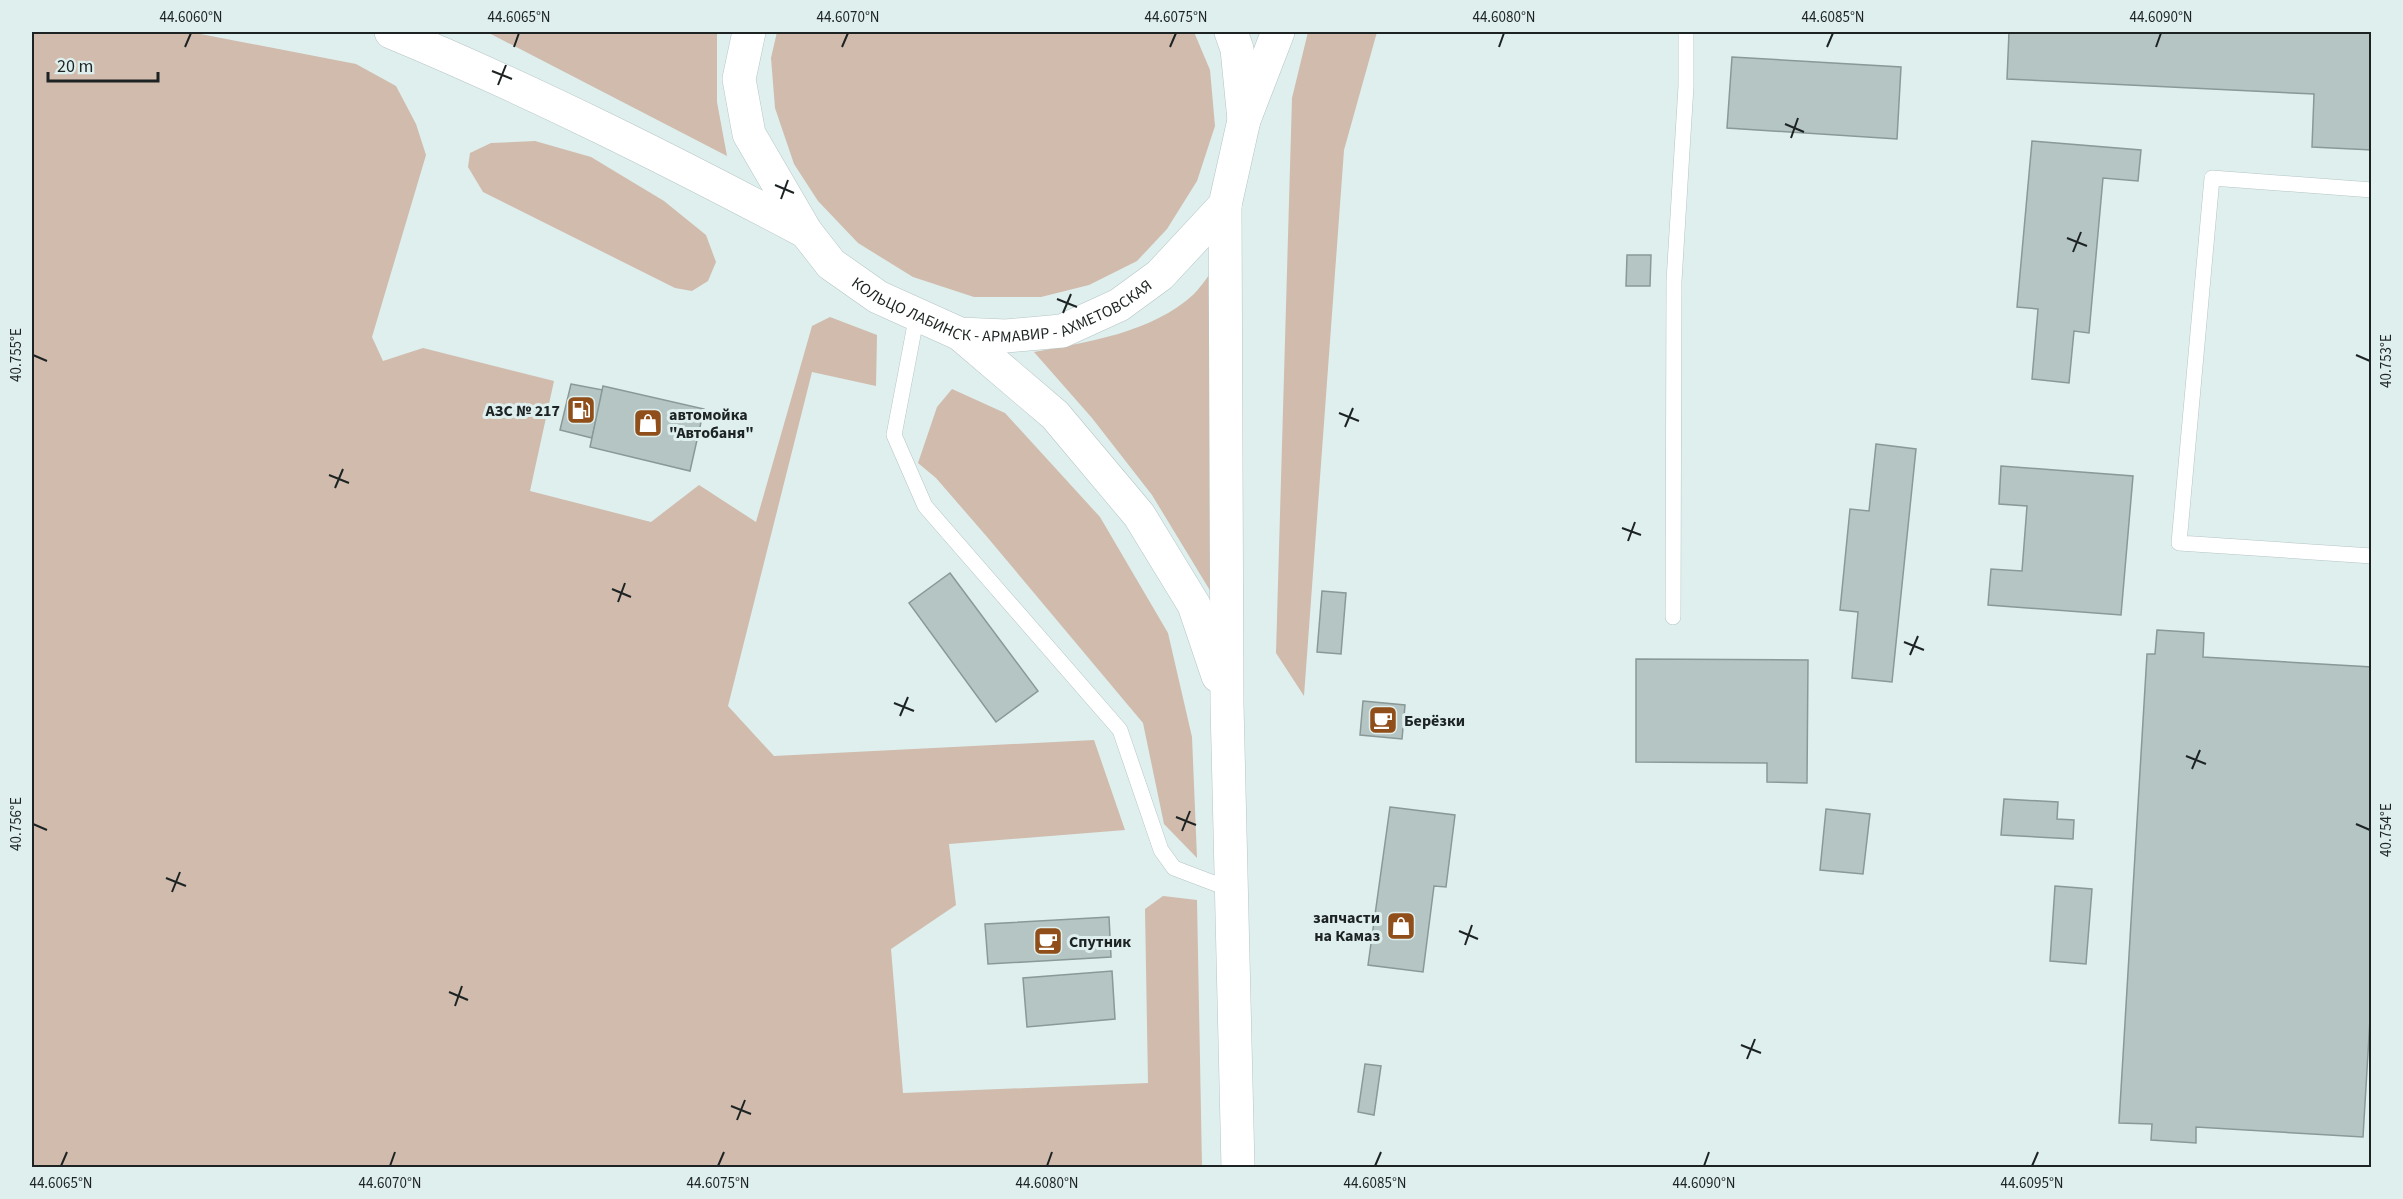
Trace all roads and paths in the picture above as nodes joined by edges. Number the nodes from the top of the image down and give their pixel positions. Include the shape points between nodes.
1 (391, 32) edge
2 (749, 32) edge
3 (1231, 32) edge
4 (1278, 32) edge
5 (1686, 32) edge
6 (1244, 120) junction
7 (2372, 190) edge
8 (1225, 205) junction
9 (806, 232) junction
10 (917, 314) junction
11 (960, 334) junction
12 (2372, 556) edge
13 (1673, 617) dead end
14 (1227, 704) junction
15 (1232, 890) junction
16 (1238, 1167) edge

1 - 9 main road via 507,80
2 - 9 main road, КОЛЬЦО ЛАБИНСК - АРМАВИР - АХМЕТОВСКАЯ via 739,79 749,134
3 - 6 main road via 1237,49
4 - 6 main road
5 - 13 lane via 1674,281
6 - 8 main road
7 - 12 lane via 2212,178 2180,543
8 - 11 main road, КОЛЬЦО ЛАБИНСК - АРМАВИР - АХМЕТОВСКАЯ via 1160,275 1119,305 1062,331 1006,336
8 - 14 main road
9 - 10 main road, КОЛЬЦО ЛАБИНСК - АРМАВИР - АХМЕТОВСКАЯ via 831,264 878,297
10 - 11 main road, КОЛЬЦО ЛАБИНСК - АРМАВИР - АХМЕТОВСКАЯ
10 - 15 lane via 894,435 925,506 1120,730 1161,850 1174,868
11 - 14 main road via 1055,416 1139,515 1194,605
14 - 15 main road
15 - 16 main road

